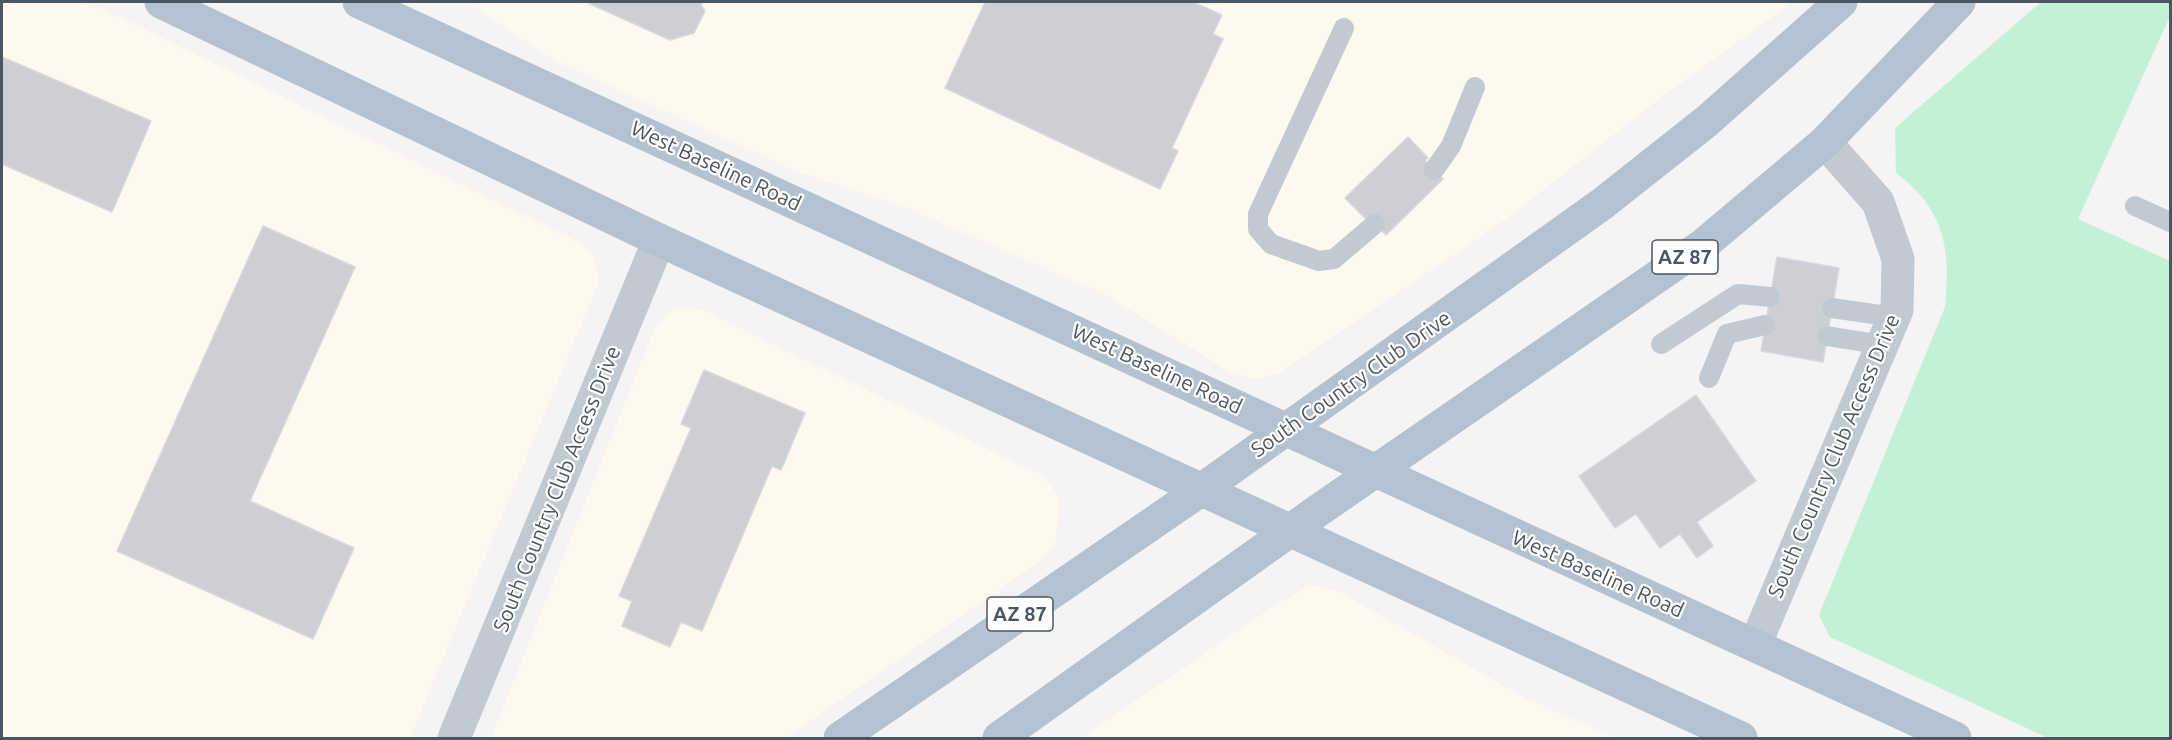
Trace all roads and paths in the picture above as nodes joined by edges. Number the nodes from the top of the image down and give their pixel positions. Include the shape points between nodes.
1 (161, 2) edge
2 (359, 2) edge
3 (1841, 2) edge
4 (1959, 2) edge
5 (1344, 28) dead end
6 (1475, 87) dead end
7 (1825, 142) junction
8 (1434, 170) dead end
9 (2135, 206) dead end
10 (2170, 222) edge
11 (1375, 224) dead end
12 (659, 240) junction
13 (1770, 297) dead end
14 (1832, 308) dead end
15 (1765, 325) dead end
16 (1888, 331) junction
17 (1827, 336) dead end
18 (1661, 344) dead end
19 (1709, 378) dead end
20 (1287, 429) junction
21 (1376, 472) junction
22 (1201, 490) junction
23 (1289, 532) junction
24 (1755, 645) junction
25 (454, 738) edge
26 (840, 738) edge
27 (999, 738) edge
28 (1741, 738) edge
29 (1955, 738) edge

1 - 12 main road
2 - 20 main road, West Baseline Road
3 - 20 main road, South Country Club Drive / AZ 87 via 1651,167
4 - 7 main road, AZ 87
5 - 11 lane via 1258,214 1258,229 1271,244 1319,261 1335,259
6 - 8 lane via 1450,146
7 - 16 street, South Country Club Access Drive via 1878,202 1898,259 1897,310
7 - 21 main road, AZ 87 via 1694,251
9 - 10 lane
12 - 22 main road
12 - 25 street, South Country Club Access Drive
13 - 18 lane via 1738,294
14 - 16 lane
15 - 19 lane via 1727,334
16 - 17 lane
16 - 24 street, South Country Club Access Drive
20 - 21 main road, West Baseline Road
20 - 22 main road, South Country Club Drive / AZ 87
21 - 23 main road, AZ 87
21 - 24 main road, West Baseline Road
22 - 23 main road
22 - 26 main road, South Country Club Drive / AZ 87
23 - 27 main road, AZ 87
23 - 28 main road
24 - 29 main road, West Baseline Road

